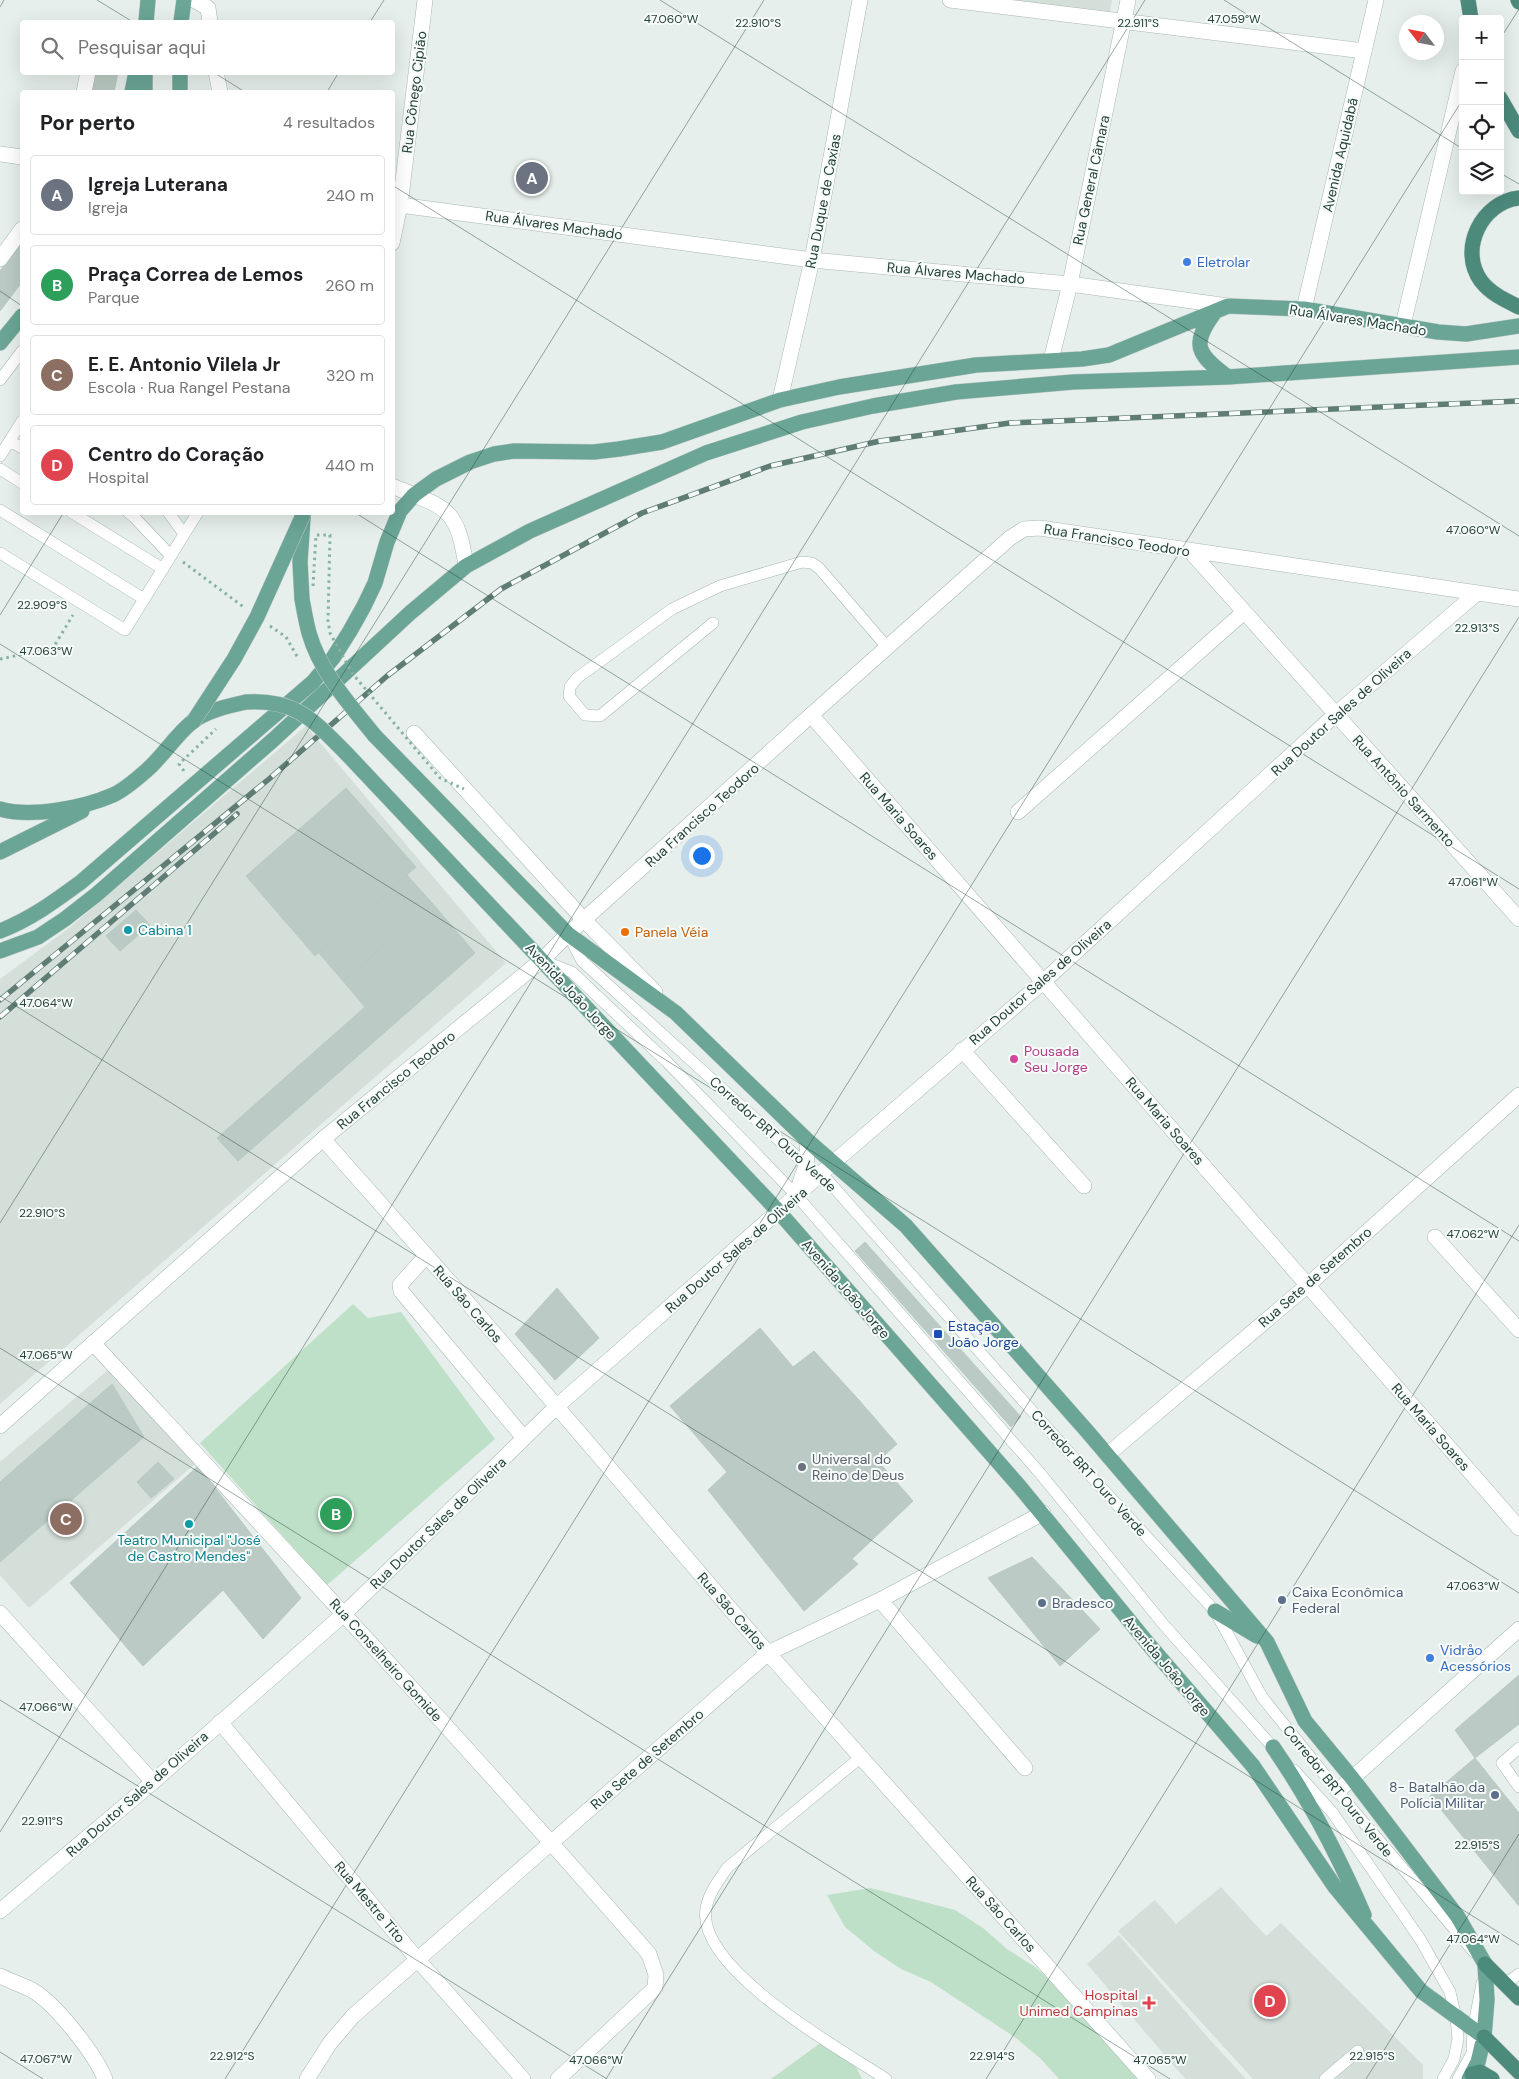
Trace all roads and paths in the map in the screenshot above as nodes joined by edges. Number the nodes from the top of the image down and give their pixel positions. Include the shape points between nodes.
1 (148, 0) edge
2 (184, 0) edge
3 (194, 0) edge
4 (425, 0) edge
5 (860, 0) edge
6 (950, 0) edge
7 (1128, 0) edge
8 (1376, 0) edge
9 (1468, 0) edge
10 (1470, 15) edge
11 (146, 20) edge
12 (181, 20) edge
13 (210, 20) edge
14 (1124, 20) junction
15 (1364, 51) junction
16 (87, 75) edge
17 (135, 75) edge
18 (145, 75) edge
19 (180, 75) edge
20 (217, 75) edge
21 (1459, 89) edge
22 (84, 90) edge
23 (132, 90) edge
24 (145, 90) edge
25 (180, 90) edge
26 (220, 90) edge
27 (1504, 105) edge
28 (1519, 130) edge
29 (0, 154) edge
30 (20, 157) edge
31 (1519, 198) edge
32 (396, 205) edge
33 (20, 232) edge
34 (0, 259) edge
35 (812, 260) junction
36 (1070, 284) junction
37 (1519, 307) edge
38 (1222, 309) junction
39 (1304, 310) junction
40 (20, 318) edge
41 (1403, 325) junction
42 (1519, 326) edge
43 (0, 343) edge
44 (20, 354) edge
45 (1519, 357) edge
46 (1051, 360) junction
47 (1228, 377) junction
48 (0, 380) edge
49 (780, 400) junction
50 (20, 424) edge
51 (10, 441) junction
52 (20, 447) edge
53 (0, 456) edge
54 (0, 470) edge
55 (20, 482) edge
56 (395, 487) edge
57 (414, 495) junction
58 (0, 510) edge
59 (77, 515) edge
60 (132, 515) edge
61 (170, 515) edge
62 (196, 515) edge
63 (303, 515) edge
64 (303, 515) edge
65 (184, 534) junction
66 (1190, 551) junction
67 (0, 553) edge
68 (172, 555) junction
69 (466, 566) junction
70 (163, 569) junction
71 (216, 588) dead end
72 (1477, 593) junction
73 (312, 594) dead end
74 (144, 599) junction
75 (1519, 599) edge
76 (1244, 612) junction
77 (712, 623) dead end
78 (887, 647) junction
79 (52, 648) dead end
80 (0, 659) edge
81 (1336, 714) junction
82 (811, 715) junction
83 (193, 722) junction
84 (219, 726) dead end
85 (414, 733) dead end
86 (192, 765) dead end
87 (464, 789) junction
88 (114, 795) junction
89 (0, 809) edge
90 (1018, 812) dead end
91 (0, 852) edge
92 (1519, 919) edge
93 (585, 921) junction
94 (0, 931) edge
95 (568, 934) junction
96 (0, 951) edge
97 (542, 960) junction
98 (1044, 981) junction
99 (676, 1013) junction
100 (962, 1050) junction
101 (1519, 1095) edge
102 (323, 1139) junction
103 (808, 1142) junction
104 (833, 1163) junction
105 (806, 1165) junction
106 (822, 1174) junction
107 (1084, 1186) dead end
108 (796, 1195) junction
109 (779, 1212) junction
110 (1435, 1237) dead end
111 (426, 1256) junction
112 (1308, 1285) junction
113 (1519, 1330) edge
114 (93, 1343) junction
115 (556, 1407) junction
116 (0, 1426) edge
117 (524, 1438) junction
118 (1107, 1455) junction
119 (1043, 1514) junction
120 (1519, 1528) edge
121 (880, 1600) junction
122 (1215, 1612) junction
123 (0, 1613) edge
124 (344, 1614) junction
125 (1519, 1629) edge
126 (1267, 1642) junction
127 (768, 1653) junction
128 (220, 1722) junction
129 (1273, 1747) junction
130 (1519, 1748) edge
131 (861, 1757) junction
132 (1025, 1768) dead end
133 (1352, 1778) junction
134 (153, 1782) junction
135 (1519, 1787) edge
136 (1338, 1791) junction
137 (552, 1842) junction
138 (0, 1911) edge
139 (1372, 1934) junction
140 (417, 1959) junction
141 (1485, 1964) junction
142 (1519, 1974) edge
143 (0, 1976) edge
144 (1506, 1984) junction
145 (1519, 1998) edge
146 (1456, 2018) junction
147 (1479, 2034) junction
148 (1358, 2051) dead end
149 (1519, 2072) edge
150 (1466, 2077) edge
151 (105, 2079) edge
152 (307, 2079) edge
153 (523, 2079) edge
154 (558, 2079) edge
155 (886, 2079) edge
156 (1148, 2079) edge
157 (1325, 2079) edge
158 (1443, 2079) edge
159 (1492, 2079) edge

1 - 11 main road
2 - 12 main road
3 - 13 street via 208,8
4 - 32 street, Rua Cônego Cipião
5 - 35 street, Rua Duque de Caxias
6 - 14 street
7 - 14 street, Rua General Câmara
8 - 15 street, Avenida Aquidabã
9 - 10 highway
14 - 15 street
14 - 36 street, Rua General Câmara
15 - 39 street, Avenida Aquidabã
16 - 22 street
17 - 23 main road
18 - 24 main road
19 - 25 main road
20 - 26 street
21 - 41 street
27 - 28 highway
29 - 30 street
31 - 37 highway via 1499,204 1483,218 1473,238 1472,259 1480,280 1496,295
32 - 35 street, Rua Álvares Machado
33 - 34 street
35 - 36 street, Rua Álvares Machado
35 - 49 street, Rua Duque de Caxias
36 - 38 street, Rua Álvares Machado
36 - 46 street, Rua General Câmara
38 - 39 main road, Rua Álvares Machado
38 - 46 main road via 1109,355
38 - 47 main road via 1201,334 1201,351
39 - 41 main road, Rua Álvares Machado
40 - 43 main road
41 - 42 main road, Rua Álvares Machado via 1466,334
44 - 48 lane
45 - 47 main road
46 - 49 main road via 976,365 901,376
47 - 69 main road via 1072,382 956,392 802,422 706,453 655,474 530,531
49 - 57 main road via 662,442 594,452 546,450 494,454 436,479
50 - 51 lane
51 - 52 lane
51 - 53 lane
54 - 55 lane
56 - 57 street
57 - 69 street via 440,506 451,516 457,527
57 - 94 main road via 400,511 386,542 375,583 350,631 313,682 81,882 48,907
58 - 74 lane
59 - 70 lane
60 - 68 lane
61 - 65 lane
62 - 65 lane
63 - 83 main road, bridge via 252,625
64 - 95 main road, bridge via 302,599 309,634 325,668 375,736
65 - 68 lane
66 - 72 street, Rua Francisco Teodoro
66 - 76 street, Rua Antônio Sarmento
66 - 78 street, Rua Francisco Teodoro via 1040,528 1024,529
67 - 74 lane via 125,630
68 - 70 lane
68 - 71 path
69 - 96 main road via 97,894 38,936
70 - 74 lane
72 - 75 street, Rua Francisco Teodoro
72 - 81 street, Rua Doutor Sales de Oliveira
73 - 87 path, bridge via 316,535 330,535 330,633 352,674 440,778
76 - 81 street, Rua Antônio Sarmento
76 - 90 street
77 - 78 lane via 600,716 585,715 569,696 570,687 577,678 672,609 720,586 802,562 820,568
78 - 82 street, Rua Francisco Teodoro
79 - 80 path
81 - 92 street, Rua Antônio Sarmento
81 - 98 street, Rua Doutor Sales de Oliveira
82 - 93 street, Rua Francisco Teodoro
82 - 98 street, Rua Maria Soares
83 - 88 main road via 147,770
83 - 97 main road, Avenida João Jorge, bridge via 222,708 265,700 300,712 346,753
84 - 86 path via 179,764 185,771
85 - 87 street
87 - 93 street
88 - 89 main road via 40,812
88 - 91 main road
93 - 95 street, Rua Francisco Teodoro
93 - 99 street
95 - 97 street, Rua Francisco Teodoro
95 - 99 main road
95 - 105 lane, Corredor BRT Ouro Verde via 582,961
97 - 102 street, Rua Francisco Teodoro
97 - 108 lane, Corredor BRT Ouro Verde via 572,972 666,1062
97 - 109 main road, Avenida João Jorge
98 - 100 street, Rua Doutor Sales de Oliveira
98 - 112 street, Rua Maria Soares
99 - 103 main road
100 - 104 street, Rua Doutor Sales de Oliveira
100 - 107 street
101 - 112 street, Rua Sete de Setembro
102 - 111 street, Rua São Carlos
102 - 114 street, Rua Francisco Teodoro
103 - 104 main road
103 - 105 street
104 - 106 street, Rua Doutor Sales de Oliveira
104 - 118 main road via 906,1226
105 - 106 lane, Corredor BRT Ouro Verde
105 - 108 street
106 - 108 street, Rua Doutor Sales de Oliveira
106 - 122 lane, Corredor BRT Ouro Verde
108 - 109 street, Rua Doutor Sales de Oliveira
108 - 129 lane, Corredor BRT Ouro Verde via 1039,1472 1164,1626
109 - 115 street, Rua Doutor Sales de Oliveira
109 - 119 main road, Avenida João Jorge
110 - 113 street
111 - 115 street, Rua São Carlos
111 - 117 street via 400,1284 401,1291
112 - 118 street, Rua Sete de Setembro
112 - 120 street, Rua Maria Soares
114 - 116 street, Rua Francisco Teodoro
114 - 124 street, Rua Conselheiro Gomide
115 - 117 street, Rua Doutor Sales de Oliveira
115 - 127 street, Rua São Carlos
117 - 124 street, Rua Doutor Sales de Oliveira
118 - 126 main road
119 - 121 street, Rua Sete de Setembro
119 - 139 main road, Avenida João Jorge via 1253,1766 1335,1887
121 - 127 street, Rua Sete de Setembro
121 - 132 street
122 - 126 main road
122 - 136 lane, Corredor BRT Ouro Verde via 1262,1697
123 - 134 street
124 - 128 street, Rua Doutor Sales de Oliveira
124 - 137 street, Rua Conselheiro Gomide
125 - 133 street
126 - 133 main road via 1305,1721
127 - 131 street, Rua São Carlos
127 - 137 street, Rua Sete de Setembro
128 - 134 street, Rua Doutor Sales de Oliveira
128 - 140 street, Rua Mestre Tito
129 - 139 main road via 1314,1813 1349,1880
129 - 146 lane, Corredor BRT Ouro Verde via 1332,1812 1420,1938 1450,1992
130 - 135 lane via 1502,1763
131 - 155 lane via 727,1868 706,1908 707,1926 714,1945 739,1974 772,2004
131 - 156 street, Rua São Carlos
133 - 136 street
133 - 141 main road via 1458,1918
134 - 138 street, Rua Doutor Sales de Oliveira
136 - 141 lane, Corredor BRT Ouro Verde
137 - 140 street, Rua Sete de Setembro
137 - 154 street, Rua Conselheiro Gomide via 649,1954 656,1975 655,1988
139 - 146 main road, Avenida João Jorge via 1421,1991
140 - 152 street, Rua Sete de Setembro via 353,2016 330,2043
140 - 153 street, Rua Mestre Tito
141 - 144 highway
141 - 147 main road via 1487,2000
142 - 144 lane
143 - 151 street via 33,1991 69,2024
144 - 145 highway
146 - 147 main road, Avenida João Jorge
146 - 158 lane, Corredor BRT Ouro Verde via 1458,2039 1454,2059
147 - 149 highway
147 - 150 main road via 1478,2062
148 - 157 lane
150 - 159 highway via 1480,2072

